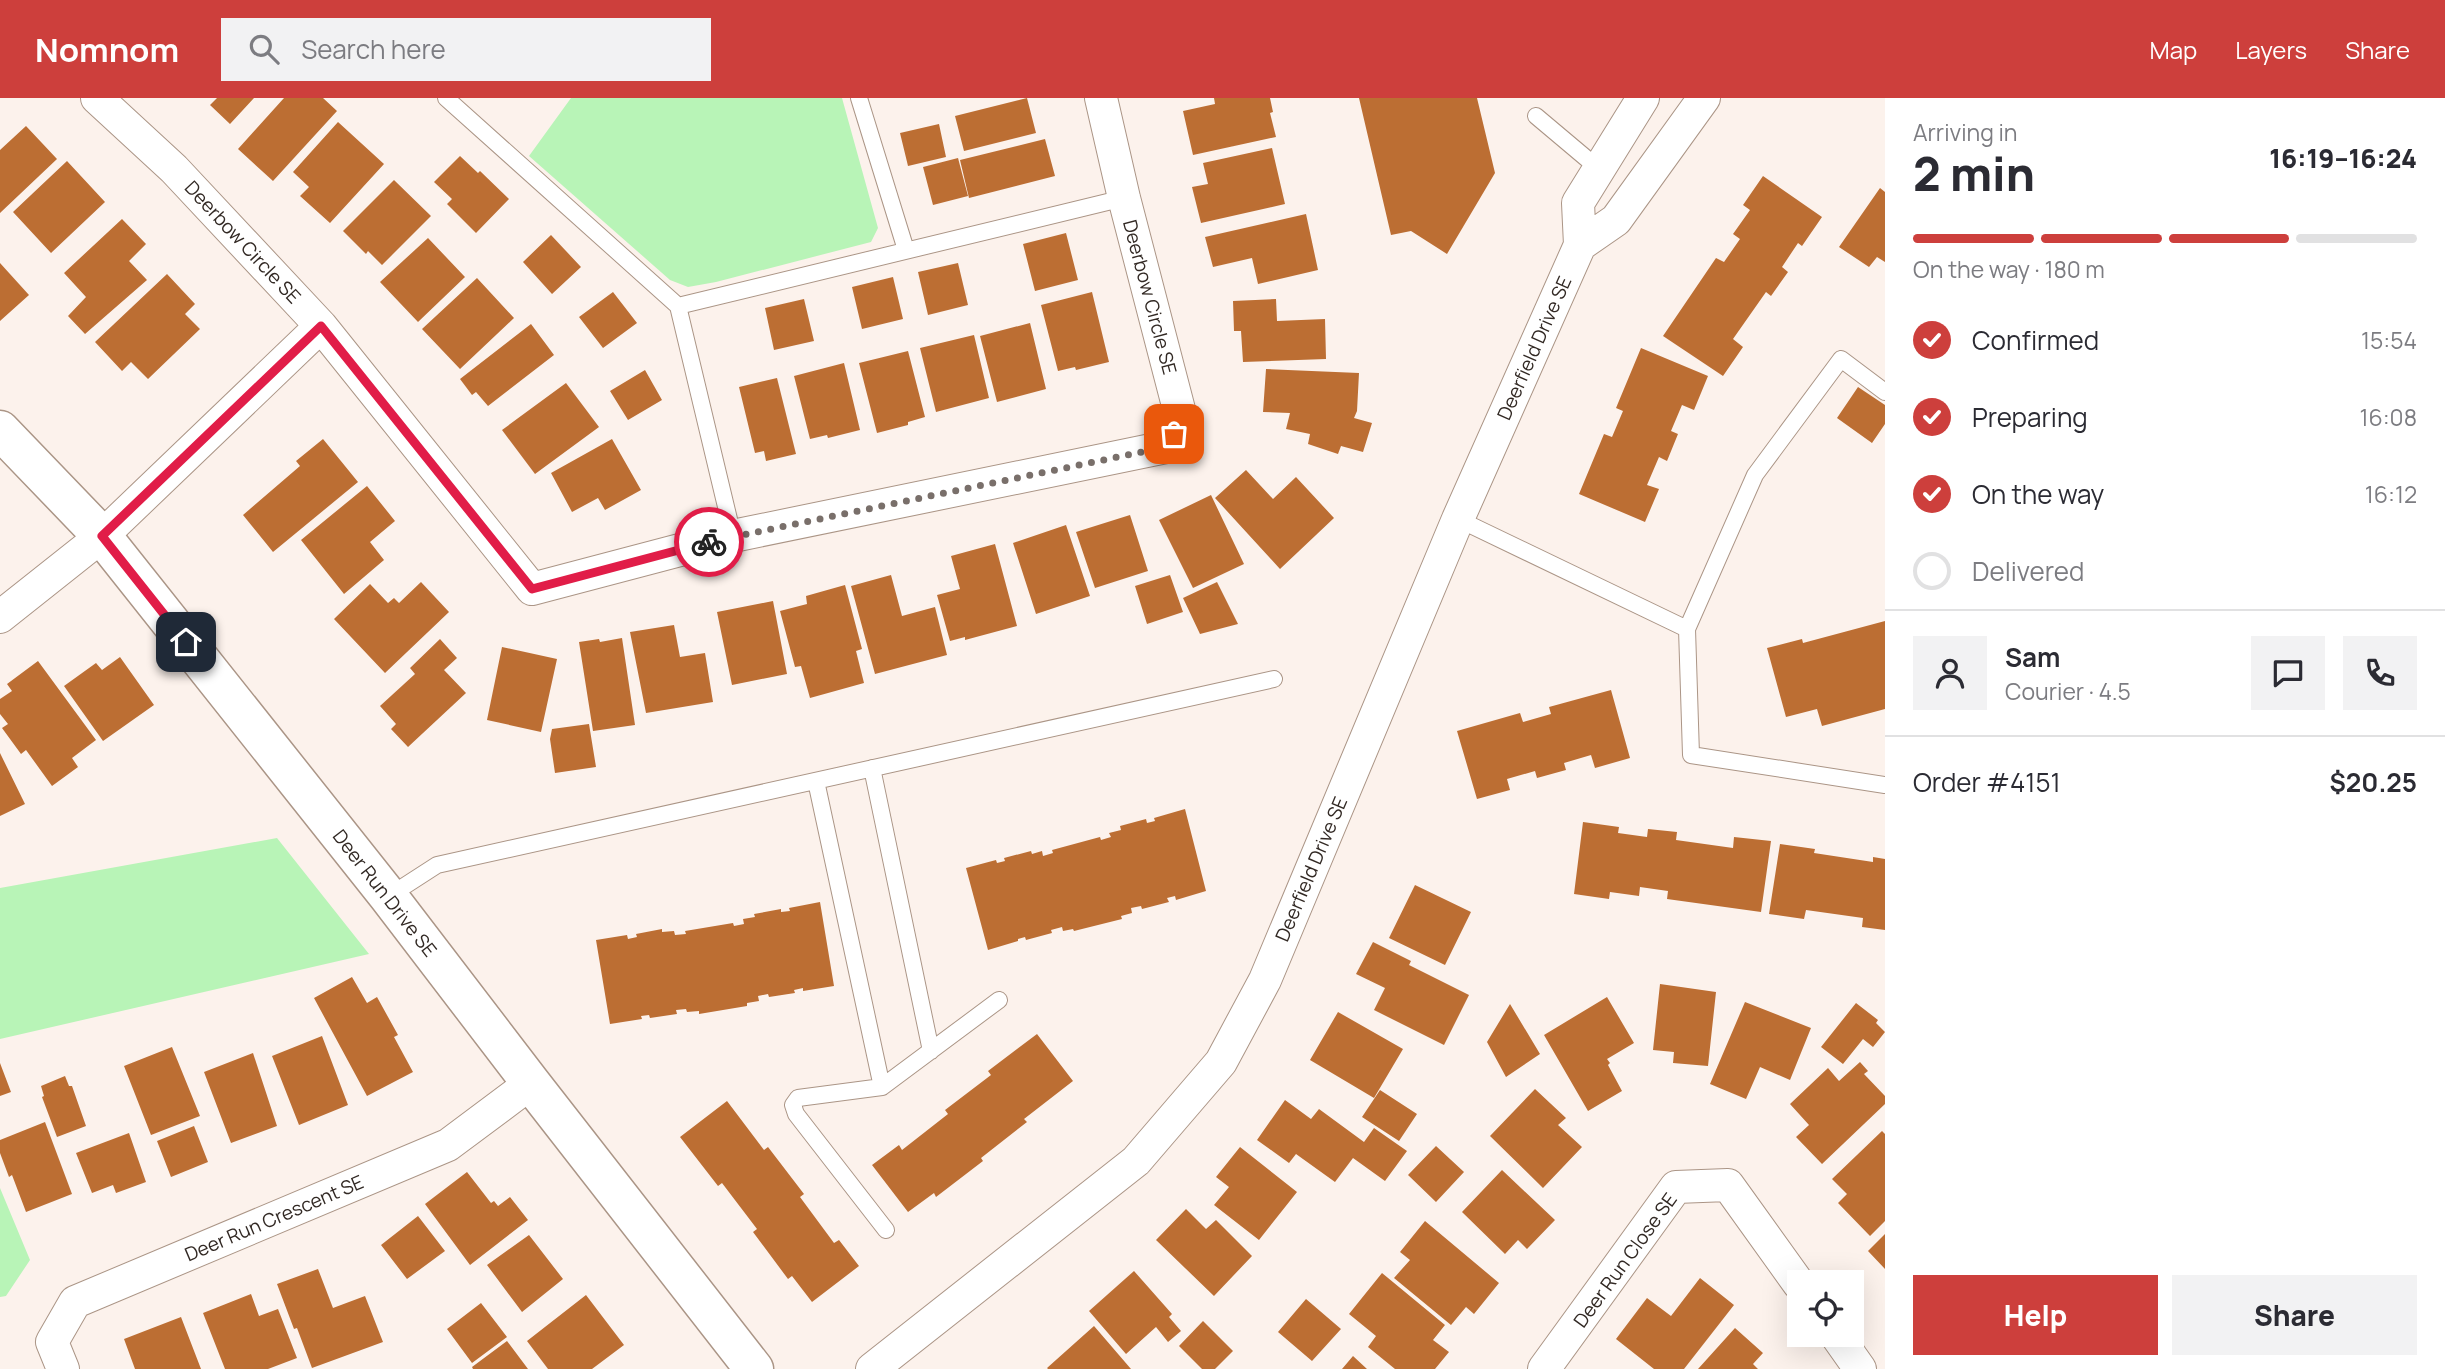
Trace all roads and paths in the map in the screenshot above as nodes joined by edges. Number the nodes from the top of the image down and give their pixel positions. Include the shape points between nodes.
1 (97, 98) edge
2 (446, 98) edge
3 (859, 98) edge
4 (1101, 98) edge
5 (1643, 98) edge
6 (1704, 98) edge
7 (1536, 116) dead end
8 (1599, 169) junction
9 (1124, 198) junction
10 (1580, 245) junction
11 (906, 250) junction
12 (678, 306) junction
13 (321, 326) junction
14 (1885, 392) edge
15 (0, 430) edge
16 (1458, 519) junction
17 (102, 536) junction
18 (733, 536) junction
19 (0, 617) edge
20 (1687, 629) junction
21 (1274, 679) dead end
22 (872, 768) junction
23 (816, 781) junction
24 (1885, 785) edge
25 (388, 896) junction
26 (999, 1000) dead end
27 (931, 1051) junction
28 (531, 1083) junction
29 (882, 1087) junction
30 (886, 1230) dead end
31 (1789, 1270) edge
32 (1844, 1347) edge
33 (63, 1369) edge
34 (754, 1369) edge
35 (872, 1369) edge
36 (1544, 1369) edge
37 (1860, 1369) edge

1 - 13 street, Deerbow Circle SE via 174,169
2 - 12 lane
3 - 11 lane
4 - 9 street, Deerbow Circle SE
5 - 8 street, Deerfield Drive SE
6 - 10 street via 1616,220
7 - 8 lane
8 - 10 street, Deerfield Drive SE via 1578,203
9 - 11 lane
9 - 18 street, Deerbow Circle SE via 1182,421 1166,447
10 - 16 street, Deerfield Drive SE
11 - 12 lane
12 - 18 lane
13 - 17 street
13 - 18 street, Deerbow Circle SE via 532,589
14 - 20 lane via 1841,359 1755,475
15 - 17 street, Deer Run Drive SE
16 - 20 lane
16 - 35 street, Deerfield Drive SE via 1265,980 1221,1062 1136,1161
17 - 19 street
17 - 25 street, Deer Run Drive SE
20 - 24 lane via 1691,755
21 - 22 lane
22 - 23 lane
22 - 27 lane
23 - 25 lane via 437,865
23 - 29 lane
25 - 28 street, Deer Run Drive SE
26 - 27 lane
27 - 29 lane
28 - 33 street, Deer Run Crescent SE via 448,1145 75,1302 52,1342
28 - 34 street, Deer Run Drive SE
29 - 30 lane via 798,1098 793,1105
31 - 36 street, Deer Run Close SE via 1728,1185 1676,1187
32 - 37 street

